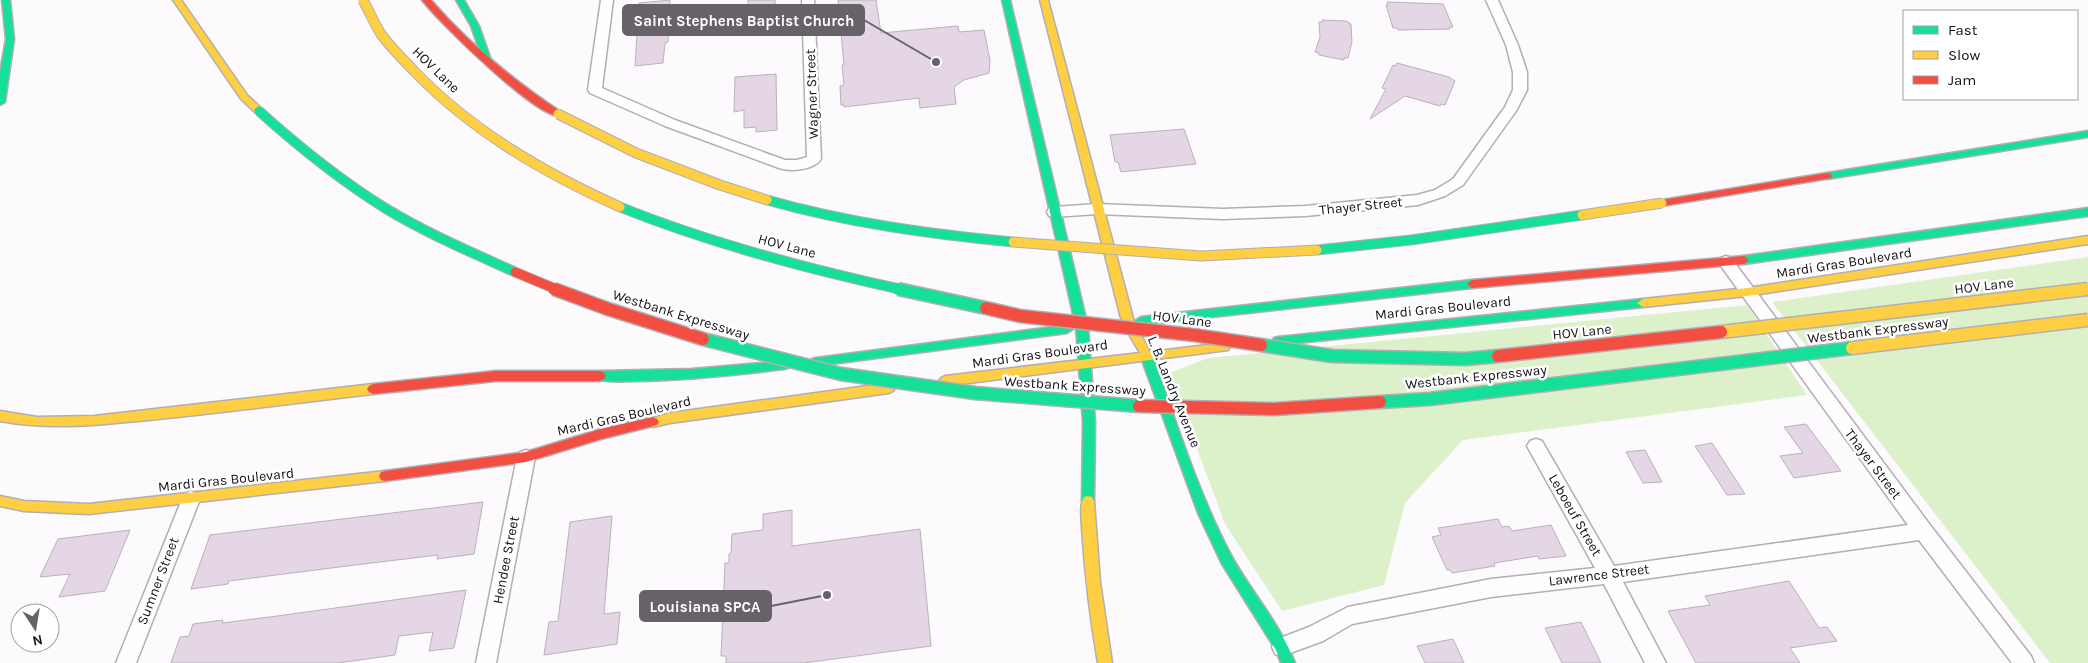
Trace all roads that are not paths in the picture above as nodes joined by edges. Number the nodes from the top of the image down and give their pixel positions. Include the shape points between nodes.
1 (6, 0) edge
2 (177, 0) edge
3 (363, 0) edge
4 (426, 0) edge
5 (460, 0) edge
6 (607, 0) edge
7 (808, 0) edge
8 (1006, 0) edge
9 (1044, 0) edge
10 (1492, 0) edge
11 (489, 66) junction
12 (0, 102) edge
13 (2088, 134) edge
14 (1097, 209) junction
15 (1054, 212) junction
16 (2088, 212) edge
17 (2088, 240) edge
18 (1726, 262) junction
19 (2088, 288) edge
20 (1747, 292) junction
21 (2088, 320) edge
22 (1128, 322) junction
23 (1082, 327) junction
24 (1147, 355) junction
25 (1086, 363) junction
26 (0, 416) edge
27 (1536, 446) dead end
28 (526, 457) junction
29 (191, 500) junction
30 (0, 501) edge
31 (1923, 531) junction
32 (1609, 574) junction
33 (1285, 655) edge
34 (126, 663) edge
35 (486, 663) edge
36 (1105, 663) edge
37 (1656, 663) edge
38 (2024, 663) edge

1 - 12 main road via 10,39
2 - 21 main road, Westbank Expressway, bridge via 244,97 309,156 370,199 444,239 558,292 749,352 841,374 975,394 1120,406 1275,409 1430,399
3 - 19 main road, HOV Lane, bridge via 382,35 420,78 472,123 510,150 596,198 728,246 820,271 1020,316 1194,335 1332,356 1465,359
4 - 11 main road
5 - 11 main road via 475,26
6 - 7 street, Wagner Street via 594,90 670,123 784,165 798,165 814,159
8 - 15 main road
9 - 14 main road, L. B. Landry Avenue
10 - 14 street, Thayer Street via 1512,46 1520,72 1520,90 1511,108 1458,182 1440,193 1418,200 1305,211 1223,214
11 - 13 main road, bridge via 558,114 636,153 720,185 810,213 923,233 1057,247 1201,256 1309,251 1411,240
14 - 15 street, Thayer Street
14 - 22 main road, L. B. Landry Avenue
15 - 23 main road
16 - 18 main road, Mardi Gras Boulevard
17 - 20 main road, Mardi Gras Boulevard
18 - 20 street, Thayer Street
18 - 22 main road, Mardi Gras Boulevard via 1442,287
20 - 24 main road, Mardi Gras Boulevard
20 - 31 street, Thayer Street
22 - 23 main road, Mardi Gras Boulevard
22 - 24 main road, L. B. Landry Avenue
23 - 25 main road
23 - 26 main road, Mardi Gras Boulevard via 717,373 632,377 487,377 160,416 80,422 20,421
24 - 25 main road, Mardi Gras Boulevard
24 - 33 main road, L. B. Landry Avenue via 1204,513 1227,560
25 - 28 main road, Mardi Gras Boulevard via 670,418 601,434
25 - 36 main road via 1089,544 1096,616
27 - 32 street, Leboeuf Street
28 - 29 main road, Mardi Gras Boulevard
28 - 35 street, Hendee Street
29 - 30 main road, Mardi Gras Boulevard via 89,509 24,506
29 - 34 street, Sumner Street
31 - 32 street, Lawrence Street
31 - 38 street, Thayer Street
32 - 33 street, Lawrence Street via 1491,588 1348,616
32 - 37 street, Leboeuf Street

